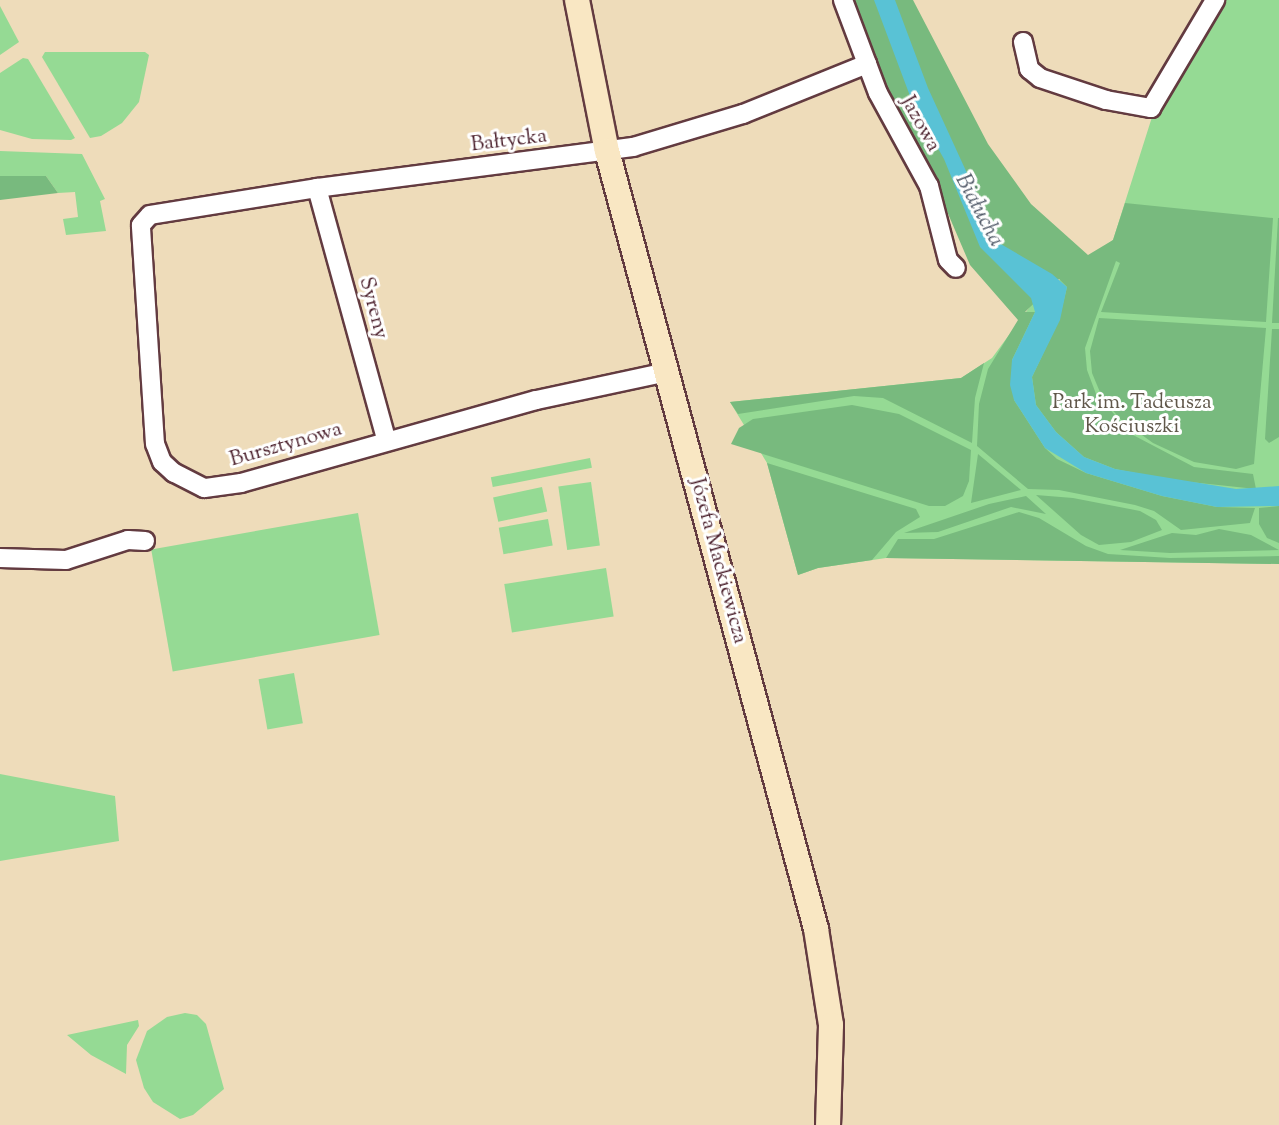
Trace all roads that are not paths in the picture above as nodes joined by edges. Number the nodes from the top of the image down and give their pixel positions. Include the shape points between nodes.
1 (577, 0) edge
2 (843, 0) edge
3 (1215, 0) edge
4 (1023, 42) dead end
5 (867, 64) junction
6 (607, 151) junction
7 (317, 188) junction
8 (144, 219) joint
9 (956, 268) dead end
10 (666, 372) junction
11 (386, 439) junction
12 (146, 541) dead end
13 (0, 558) edge
14 (828, 1125) edge

1 - 6 street, Józefa Mackiewicza
2 - 5 street, Jazowa
3 - 4 street via 1151,108 1106,100 1040,78 1029,69
5 - 6 street, Bałtycka via 743,114 646,144
5 - 9 street, Jazowa via 878,93 929,186 948,260
6 - 7 street, Bałtycka
6 - 10 street, Józefa Mackiewicza
7 - 8 street, Bałtycka
7 - 11 street, Syreny
8 - 11 street, Bursztynowa via 140,236 155,444 162,462 174,473 204,488 222,487
10 - 11 street, Bursztynowa via 536,400
10 - 14 street, Józefa Mackiewicza via 816,929 831,1026
12 - 13 street via 128,540 66,560

